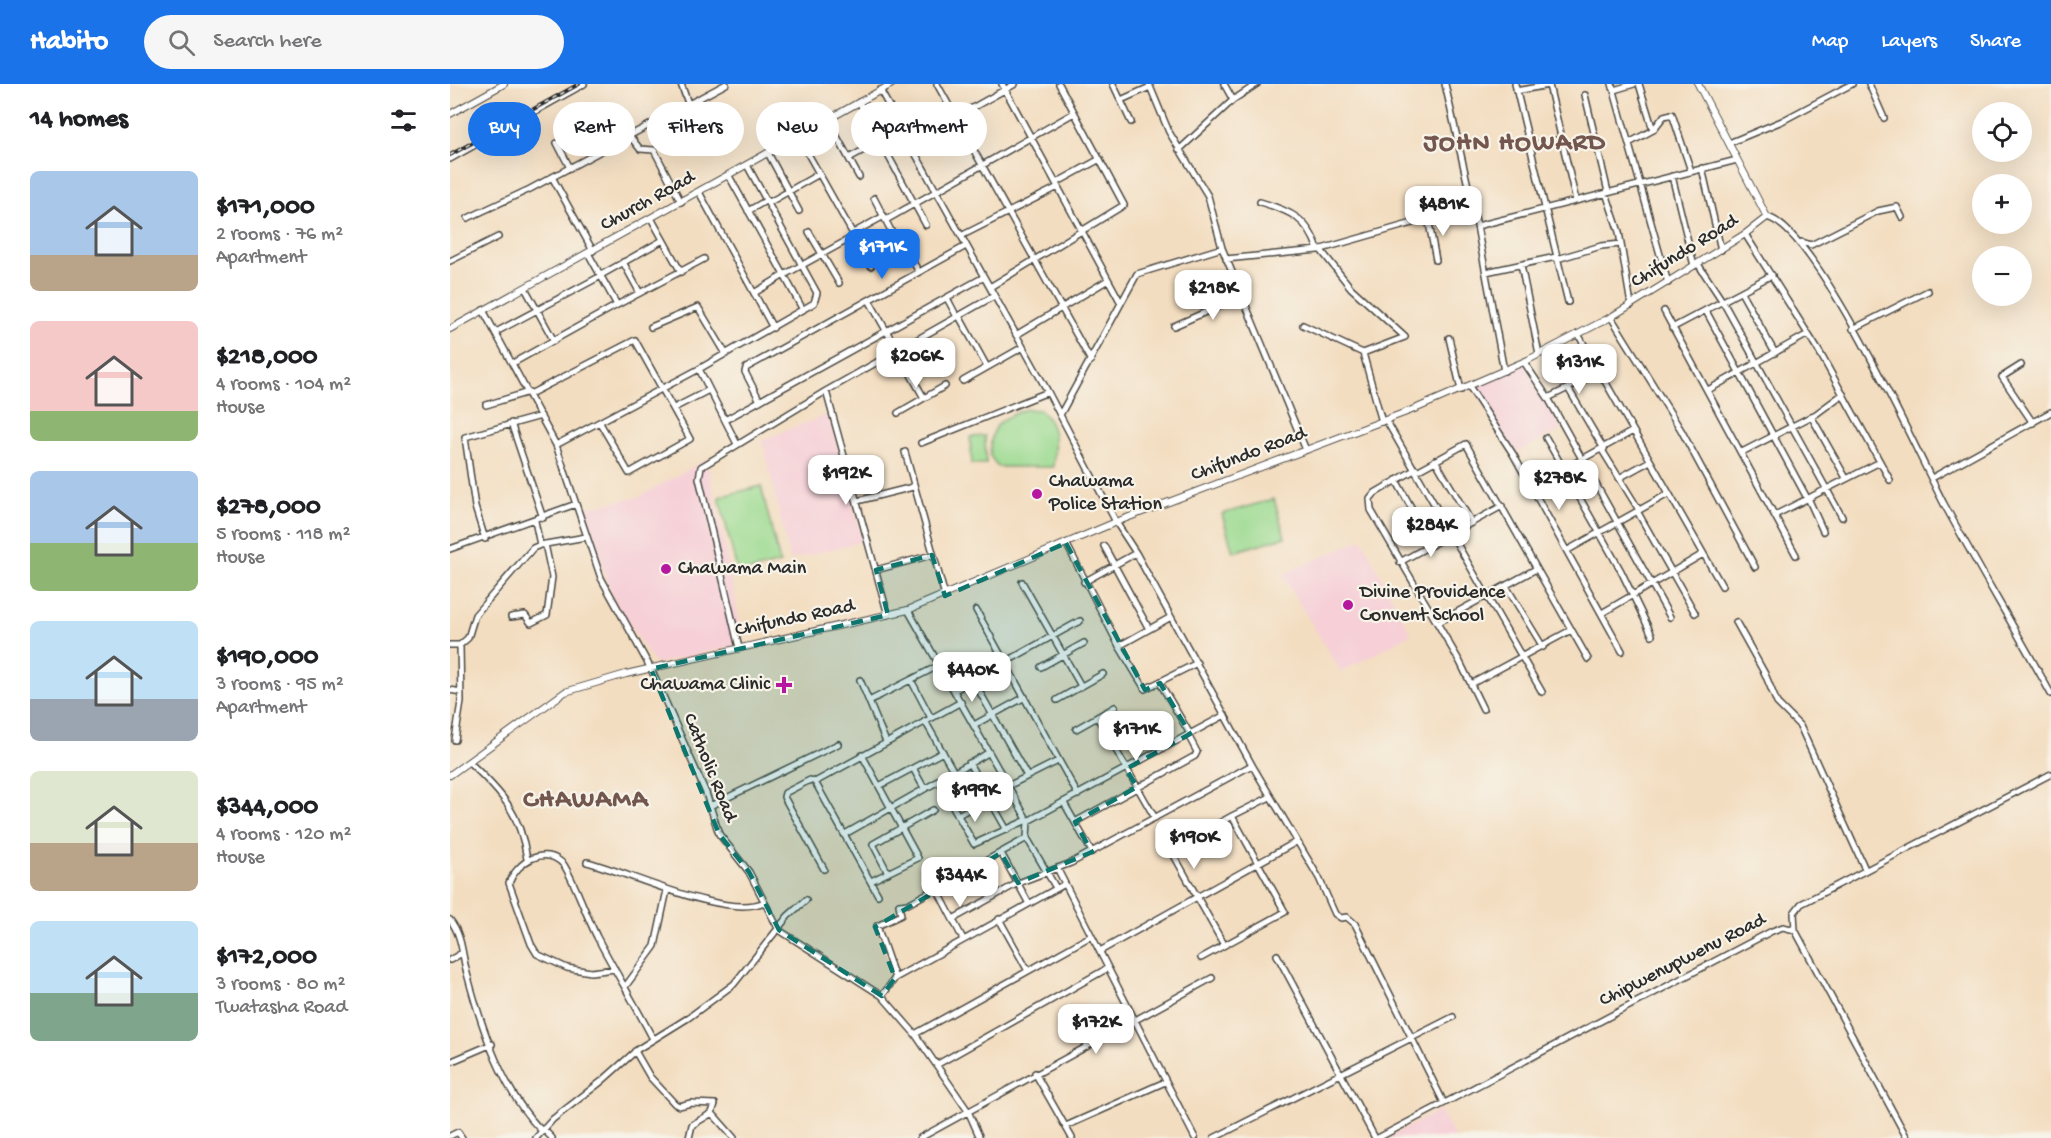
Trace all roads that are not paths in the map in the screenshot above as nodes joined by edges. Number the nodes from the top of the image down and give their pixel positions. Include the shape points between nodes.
1 (504, 84) edge
2 (584, 84) edge
3 (681, 84) edge
4 (726, 84) edge
5 (892, 84) edge
6 (937, 84) edge
7 (1002, 84) edge
8 (1015, 84) edge
9 (1059, 84) edge
10 (1113, 84) edge
11 (1224, 84) edge
12 (1257, 84) edge
13 (1445, 84) edge
14 (1634, 84) edge
15 (1639, 84) edge
16 (1698, 84) edge
17 (1852, 84) edge
18 (1869, 84) edge
19 (1149, 86) edge
20 (1516, 87) edge
21 (1613, 87) edge
22 (880, 90) junction
23 (1006, 90) junction
24 (1585, 95) dead end
25 (1121, 100) junction
26 (1233, 100) junction
27 (688, 102) edge
28 (690, 102) edge
29 (859, 102) edge
30 (887, 102) edge
31 (948, 102) edge
32 (984, 102) edge
33 (1074, 113) junction
34 (450, 114) edge
35 (1884, 118) dead end
36 (1131, 122) dead end
37 (1653, 130) junction
38 (1030, 137) junction
39 (1562, 139) junction
40 (839, 140) edge
41 (635, 143) edge
42 (1629, 143) junction
43 (1729, 143) junction
44 (1529, 146) junction
45 (1179, 150) junction
46 (564, 156) edge
47 (591, 156) edge
48 (763, 156) edge
49 (770, 156) edge
50 (809, 156) edge
51 (853, 156) edge
52 (888, 156) edge
53 (917, 156) edge
54 (979, 156) edge
55 (849, 158) junction
56 (450, 159) edge
57 (1100, 159) junction
58 (1737, 160) junction
59 (984, 164) junction
60 (747, 165) junction
61 (570, 168) junction
62 (1702, 168) junction
63 (1691, 171) junction
64 (819, 174) junction
65 (729, 176) junction
66 (1672, 176) junction
67 (552, 177) junction
68 (859, 177) dead end
69 (1641, 184) junction
70 (1058, 185) junction
71 (789, 191) junction
72 (937, 191) junction
73 (699, 192) junction
74 (1607, 193) junction
75 (874, 198) dead end
76 (1576, 201) junction
77 (681, 202) junction
78 (767, 202) junction
79 (1260, 202) dead end
80 (915, 203) junction
81 (1472, 206) junction
82 (1545, 208) junction
83 (748, 211) junction
84 (799, 211) dead end
85 (1008, 213) junction
86 (1902, 217) dead end
87 (468, 218) dead end
88 (651, 218) junction
89 (885, 218) junction
90 (1428, 218) junction
91 (1767, 218) junction
92 (926, 225) dead end
93 (1477, 226) junction
94 (809, 232) dead end
95 (1082, 232) junction
96 (1745, 234) junction
97 (854, 235) junction
98 (961, 236) junction
99 (498, 237) dead end
100 (663, 240) junction
101 (1800, 242) junction
102 (1621, 244) junction
103 (966, 246) junction
104 (1222, 248) junction
105 (1319, 250) junction
106 (1721, 250) junction
107 (591, 252) junction
108 (822, 254) junction
109 (1035, 258) junction
110 (1556, 258) junction
111 (704, 259) dead end
112 (1226, 259) junction
113 (1436, 260) dead end
114 (450, 261) edge
115 (623, 262) junction
116 (802, 264) junction
117 (1521, 265) junction
118 (1696, 265) junction
119 (870, 266) dead end
120 (681, 272) junction
121 (919, 272) junction
122 (1486, 272) junction
123 (784, 275) junction
124 (1772, 275) junction
125 (601, 276) junction
126 (984, 277) junction
127 (1108, 280) junction
128 (839, 283) dead end
129 (1668, 283) junction
130 (990, 287) junction
131 (525, 288) junction
132 (1928, 291) dead end
133 (1741, 292) junction
134 (640, 293) junction
135 (754, 294) junction
136 (994, 296) junction
137 (1242, 296) junction
138 (947, 298) junction
139 (869, 300) junction
140 (1568, 302) dead end
141 (1723, 302) junction
142 (1121, 303) junction
143 (617, 305) junction
144 (1630, 305) junction
145 (1061, 308) junction
146 (483, 310) junction
147 (537, 310) junction
148 (802, 310) junction
149 (1664, 311) dead end
150 (1706, 311) junction
151 (958, 316) junction
152 (1611, 317) junction
153 (1303, 325) dead end
154 (1174, 326) dead end
155 (651, 327) dead end
156 (773, 328) junction
157 (1672, 328) junction
158 (450, 329) edge
159 (1853, 329) junction
160 (885, 331) junction
161 (496, 332) junction
162 (1016, 334) junction
163 (1578, 334) junction
164 (1808, 334) junction
165 (1449, 338) dead end
166 (554, 341) junction
167 (1023, 346) junction
168 (896, 351) junction
169 (1363, 353) junction
170 (1775, 353) junction
171 (726, 354) junction
172 (1539, 354) junction
173 (934, 357) dead end
174 (1091, 361) junction
175 (1524, 362) junction
176 (513, 363) junction
177 (1757, 363) junction
178 (2021, 365) dead end
179 (987, 367) junction
180 (699, 369) junction
181 (907, 370) junction
182 (1504, 371) junction
183 (1600, 372) junction
184 (1739, 373) junction
185 (963, 381) dead end
186 (1469, 386) junction
187 (945, 387) dead end
188 (1568, 388) junction
189 (663, 389) junction
190 (709, 390) junction
191 (1461, 390) junction
192 (1708, 390) junction
193 (826, 391) junction
194 (1048, 392) junction
195 (529, 393) junction
196 (1843, 394) junction
197 (924, 398) junction
198 (1548, 398) junction
199 (760, 401) junction
200 (486, 405) dead end
201 (674, 408) junction
202 (2051, 412) edge
203 (898, 413) dead end
204 (1060, 415) junction
205 (541, 416) junction
206 (1811, 416) junction
207 (725, 420) junction
208 (1384, 421) junction
209 (511, 423) junction
210 (600, 423) junction
211 (2032, 423) junction
212 (1792, 426) junction
213 (1633, 431) junction
214 (1773, 436) junction
215 (1546, 438) dead end
216 (921, 443) dead end
217 (737, 444) junction
218 (556, 445) junction
219 (1603, 449) junction
220 (1306, 450) junction
221 (905, 452) dead end
222 (1742, 452) junction
223 (1435, 460) junction
224 (1583, 461) junction
225 (1650, 461) junction
226 (1880, 462) junction
227 (1416, 470) junction
228 (1564, 470) junction
229 (1619, 478) junction
230 (1846, 478) junction
231 (1932, 478) junction
232 (1396, 480) junction
233 (1890, 480) dead end
234 (913, 487) junction
235 (1532, 487) junction
236 (1826, 488) junction
237 (1668, 494) junction
238 (1807, 498) junction
239 (857, 501) junction
240 (576, 504) junction
241 (1502, 506) junction
242 (1638, 511) junction
243 (1775, 515) junction
244 (1842, 517) dead end
245 (543, 518) junction
246 (535, 521) junction
247 (1116, 522) junction
248 (1617, 522) junction
249 (1472, 523) junction
250 (1823, 531) dead end
251 (1599, 533) junction
252 (1452, 534) junction
253 (586, 537) junction
254 (485, 539) junction
255 (1066, 543) junction
256 (542, 544) junction
257 (1432, 545) junction
258 (1104, 546) dead end
259 (450, 549) edge
260 (1568, 550) junction
261 (1136, 553) junction
262 (1703, 554) junction
263 (932, 555) junction
264 (1797, 555) dead end
265 (1400, 562) junction
266 (1115, 565) junction
267 (1755, 567) dead end
268 (1536, 569) junction
269 (876, 570) junction
270 (1673, 572) junction
271 (1022, 582) dead end
272 (1083, 582) junction
273 (1653, 584) junction
274 (1506, 586) junction
275 (1722, 586) dead end
276 (945, 596) junction
277 (1486, 596) junction
278 (1633, 596) junction
279 (908, 610) junction
280 (976, 610) dead end
281 (1602, 613) junction
282 (1695, 613) dead end
283 (888, 615) junction
284 (512, 616) dead end
285 (1172, 617) junction
286 (1670, 617) dead end
287 (1080, 621) dead end
288 (1736, 622) dead end
289 (1437, 623) junction
290 (1149, 629) junction
291 (1571, 630) junction
292 (1652, 635) dead end
293 (1053, 636) junction
294 (1084, 643) dead end
295 (450, 645) edge
296 (460, 645) junction
297 (1119, 646) junction
298 (1543, 647) junction
299 (739, 648) junction
300 (1622, 651) dead end
301 (1064, 655) junction
302 (1522, 658) junction
303 (1588, 659) dead end
304 (1005, 663) junction
305 (1197, 663) junction
306 (940, 665) junction
307 (1041, 667) dead end
308 (651, 669) junction
309 (1102, 674) dead end
310 (860, 680) dead end
311 (911, 680) junction
312 (973, 680) junction
313 (1160, 683) junction
314 (1471, 684) junction
315 (1081, 686) junction
316 (450, 690) edge
317 (955, 690) junction
318 (461, 692) junction
319 (1542, 692) dead end
320 (2051, 694) edge
321 (1025, 697) junction
322 (1057, 700) dead end
323 (869, 701) junction
324 (961, 702) junction
325 (1115, 706) dead end
326 (1483, 709) dead end
327 (992, 715) junction
328 (1225, 715) junction
329 (1097, 717) junction
330 (928, 719) junction
331 (974, 725) junction
332 (1076, 729) dead end
333 (1189, 735) junction
334 (455, 740) dead end
335 (886, 742) junction
336 (838, 744) dead end
337 (943, 752) junction
338 (988, 753) junction
339 (862, 755) junction
340 (1058, 761) junction
341 (469, 762) junction
342 (969, 763) junction
343 (1252, 765) junction
344 (913, 768) junction
345 (1126, 769) junction
346 (954, 772) junction
347 (2051, 774) edge
348 (450, 775) edge
349 (1027, 776) junction
350 (938, 780) junction
351 (815, 782) junction
352 (879, 786) junction
353 (1007, 786) junction
354 (1137, 787) junction
355 (924, 788) junction
356 (1078, 795) junction
357 (988, 797) junction
358 (1270, 797) junction
359 (1064, 803) junction
360 (710, 806) junction
361 (891, 807) junction
362 (933, 810) dead end
363 (958, 815) junction
364 (1232, 816) junction
365 (1155, 818) junction
366 (1027, 820) junction
367 (1075, 822) junction
368 (901, 826) junction
369 (1006, 830) junction
370 (845, 834) junction
371 (1027, 838) junction
372 (1296, 842) junction
373 (1001, 852) junction
374 (1092, 852) junction
375 (527, 859) junction
376 (587, 862) dead end
377 (1259, 863) junction
378 (1057, 868) junction
379 (824, 869) dead end
380 (1865, 869) junction
381 (1048, 870) junction
382 (888, 873) junction
383 (871, 881) junction
384 (1018, 883) junction
385 (1063, 885) junction
386 (1056, 888) junction
387 (937, 889) junction
388 (667, 890) junction
389 (878, 895) dead end
390 (1196, 898) junction
391 (806, 900) dead end
392 (764, 902) junction
393 (1028, 902) junction
394 (953, 919) junction
395 (999, 919) junction
396 (450, 920) edge
397 (779, 930) junction
398 (1795, 930) junction
399 (1090, 936) junction
400 (963, 939) junction
401 (1224, 945) junction
402 (1100, 951) junction
403 (462, 953) junction
404 (1277, 955) dead end
405 (1201, 958) dead end
406 (450, 960) edge
407 (1108, 968) junction
408 (615, 969) junction
409 (1028, 971) junction
410 (895, 978) junction
411 (1212, 978) dead end
412 (625, 987) junction
413 (882, 996) junction
414 (1453, 1017) dead end
415 (1136, 1022) junction
416 (915, 1034) junction
417 (1413, 1037) junction
418 (653, 1039) junction
419 (492, 1044) junction
420 (634, 1051) junction
421 (450, 1062) edge
422 (938, 1064) junction
423 (1035, 1074) junction
424 (1340, 1074) junction
425 (1165, 1082) junction
426 (1444, 1103) junction
427 (968, 1111) junction
428 (712, 1113) junction
429 (1066, 1126) junction
430 (542, 1130) junction
431 (450, 1136) edge
432 (462, 1138) edge
433 (536, 1138) edge
434 (552, 1138) edge
435 (689, 1138) edge
436 (734, 1138) edge
437 (920, 1138) edge
438 (980, 1138) edge
439 (1072, 1138) edge
440 (1195, 1138) edge
441 (1214, 1138) edge
442 (1376, 1138) edge
443 (1907, 1138) edge

1 - 34 street
2 - 56 street
3 - 27 street
4 - 28 street
5 - 22 street, Church Road
6 - 31 street
7 - 23 street
8 - 23 street
9 - 33 street
10 - 25 street
11 - 26 street
12 - 26 street
13 - 81 street
14 - 21 street
15 - 37 street
16 - 43 street, Chifundo Road
17 - 43 street via 1782,121
18 - 35 street
19 - 25 street
19 - 45 street
20 - 39 street via 1549,85
20 - 44 street
21 - 42 street
22 - 29 street, Church Road
22 - 30 street
23 - 32 street
23 - 38 street
24 - 74 street
25 - 36 street
26 - 45 street
33 - 38 street
33 - 57 street
37 - 42 street
37 - 63 street via 1662,118 1672,114
38 - 59 street
38 - 70 street
39 - 44 street
39 - 76 street
40 - 55 street
41 - 77 street via 640,149 654,150
42 - 69 street
43 - 58 street, Chifundo Road
44 - 82 street
45 - 104 street via 1208,196
46 - 61 street
47 - 61 street
48 - 60 street, Church Road
49 - 71 street
50 - 64 street
51 - 55 street
52 - 80 street
53 - 72 street
54 - 59 street
55 - 68 street
57 - 70 street
57 - 95 street via 1124,205
58 - 62 street
58 - 91 street, Chifundo Road
59 - 72 street
59 - 85 street
60 - 65 street, Church Road
60 - 78 street
61 - 67 street
62 - 63 street
62 - 106 street
63 - 66 street
64 - 71 street
64 - 97 street
65 - 73 street, Church Road
65 - 83 street
66 - 69 street
66 - 118 street
67 - 87 street
67 - 107 street
69 - 74 street
69 - 129 street
70 - 85 street
70 - 95 street
71 - 78 street
71 - 84 street
72 - 80 street
72 - 98 street
73 - 77 street, Church Road
73 - 135 street
74 - 76 street
74 - 102 street
75 - 89 street
76 - 82 street
77 - 88 street, Church Road
78 - 83 street
78 - 116 street
79 - 105 street via 1299,217
80 - 89 street
80 - 92 street
81 - 90 street
81 - 93 street
82 - 93 street
82 - 110 street
83 - 123 street
85 - 98 street
85 - 109 street
86 - 101 street via 1898,207 1878,211 1811,245
88 - 100 street
88 - 107 street, Church Road
89 - 97 street
89 - 121 street via 900,248 907,252
90 - 105 street
90 - 113 street
91 - 96 street, Chifundo Road
91 - 101 street via 1786,227
93 - 122 street
94 - 108 street
95 - 109 street
95 - 127 street
96 - 106 street, Chifundo Road
96 - 124 street
97 - 108 street
97 - 119 street
98 - 103 street
99 - 114 street
100 - 115 street
100 - 120 street
101 - 159 street
102 - 110 street
102 - 144 street
103 - 121 street
103 - 126 street
104 - 112 street
104 - 142 street via 1137,274
105 - 112 street
105 - 169 street via 1351,288 1405,337
106 - 118 street, Chifundo Road
107 - 125 street
107 - 131 street, Church Road
108 - 116 street
108 - 128 street
109 - 130 street
109 - 145 street
110 - 117 street
110 - 140 street
111 - 120 street
112 - 137 street
115 - 125 street
115 - 134 street
116 - 123 street
116 - 148 street via 817,298
117 - 122 street
117 - 172 street
118 - 129 street, Chifundo Road
118 - 141 street
120 - 134 street
121 - 139 street
122 - 182 street
123 - 135 street
123 - 148 street
124 - 133 street
124 - 164 street
125 - 143 street
125 - 147 street
126 - 130 street
126 - 138 street
127 - 142 street
127 - 145 street
129 - 144 street, Chifundo Road
130 - 136 street
131 - 146 street, Church Road
131 - 147 street
132 - 159 street
133 - 141 street
133 - 170 street
134 - 143 street
135 - 156 street
136 - 151 street
136 - 162 street
137 - 154 street
137 - 220 street
138 - 151 street
138 - 160 street
139 - 160 street
139 - 199 street via 746,368
141 - 150 street
141 - 177 street
142 - 174 street
143 - 166 street
144 - 152 street, Chifundo Road
145 - 162 street
145 - 174 street
146 - 158 street, Church Road
146 - 161 street, Catholic Road
147 - 161 street
147 - 166 street
148 - 156 street
149 - 157 street
150 - 157 street
150 - 184 street
151 - 168 street
151 - 179 street
152 - 163 street, Chifundo Road
152 - 267 street via 1681,430
153 - 169 street
155 - 171 street via 698,307
156 - 171 street
157 - 192 street
159 - 231 street via 1909,428
160 - 168 street
160 - 199 street
161 - 176 street, Catholic Road
162 - 167 street
163 - 172 street, Chifundo Road
163 - 183 street
164 - 170 street
164 - 196 street
165 - 191 street
166 - 176 street
167 - 179 street
167 - 194 street
168 - 181 street
168 - 193 street
169 - 208 street
170 - 177 street
171 - 180 street
172 - 175 street, Chifundo Road
173 - 181 street
174 - 204 street
175 - 182 street, Chifundo Road
175 - 198 street
176 - 195 street, Catholic Road
177 - 184 street
177 - 212 street
178 - 211 street via 2002,377
179 - 185 street
180 - 189 street
180 - 190 street
181 - 197 street
182 - 186 street, Chifundo Road
183 - 188 street
183 - 213 street
184 - 192 street
184 - 214 street
186 - 191 street, Chifundo Road
186 - 235 street
187 - 197 street
188 - 198 street
188 - 219 street
189 - 195 street via 637,342 631,340
189 - 201 street
189 - 210 street
190 - 201 street
190 - 207 street
191 - 208 street, Chifundo Road
192 - 222 street
193 - 217 street
193 - 239 street
194 - 204 street
194 - 216 street
195 - 200 street
195 - 205 street, Catholic Road
196 - 206 street
196 - 226 street
197 - 203 street
198 - 224 street
199 - 207 street
201 - 210 street via 689,440 629,473
202 - 211 street
204 - 247 street
205 - 209 street
205 - 218 street, Catholic Road
206 - 212 street
206 - 230 street
207 - 217 street
208 - 220 street, Chifundo Road
208 - 227 street
209 - 245 street
209 - 254 street via 468,435 464,440 475,507
210 - 218 street
211 - 231 street
212 - 214 street
212 - 236 street
213 - 219 street
213 - 225 street
214 - 222 street
214 - 238 street
215 - 228 street
217 - 299 street via 705,464 699,478
218 - 240 street, Catholic Road
219 - 224 street
219 - 229 street
220 - 247 street, Chifundo Road
221 - 234 street
222 - 243 street
223 - 227 street
223 - 241 street via 1466,444
223 - 249 street
224 - 228 street
224 - 248 street
225 - 229 street
225 - 237 street
226 - 230 street
226 - 233 street
227 - 232 street
227 - 252 street
228 - 235 street
228 - 251 street
229 - 242 street
230 - 236 street
231 - 320 street
232 - 257 street
232 - 265 street via 1375,493 1370,505
234 - 239 street
234 - 263 street
235 - 260 street
236 - 238 street
236 - 244 street
237 - 242 street
237 - 262 street
238 - 243 street
238 - 250 street
239 - 269 street
240 - 245 street
240 - 253 street, Catholic Road
241 - 249 street
241 - 268 street
242 - 248 street
242 - 270 street
243 - 264 street
245 - 246 street
246 - 254 street
246 - 256 street
247 - 255 street, Chifundo Road
247 - 261 street
248 - 251 street
248 - 273 street
249 - 252 street
251 - 260 street
251 - 278 street
252 - 257 street
252 - 277 street
253 - 256 street
253 - 308 street, Catholic Road via 612,601
254 - 259 street
255 - 272 street
255 - 276 street, Chifundo Road
256 - 284 street via 552,577 547,615 531,623 525,615
256 - 296 street via 523,558 475,615 468,638
257 - 265 street
258 - 266 street
260 - 281 street
261 - 266 street
261 - 285 street
262 - 270 street
262 - 275 street
263 - 269 street
263 - 276 street
265 - 289 street
266 - 272 street
266 - 290 street
268 - 274 street
268 - 291 street
269 - 283 street
270 - 273 street
270 - 282 street
271 - 293 street
272 - 297 street
273 - 278 street
273 - 286 street
274 - 277 street
274 - 298 street
276 - 279 street, Chifundo Road
277 - 289 street
277 - 302 street
278 - 281 street
278 - 292 street
279 - 283 street, Chifundo Road
279 - 306 street
280 - 304 street
281 - 300 street
283 - 299 street, Chifundo Road
285 - 290 street
285 - 305 street
287 - 293 street
288 - 380 street via 1777,703 1800,726
289 - 314 street
290 - 297 street
291 - 298 street
291 - 303 street
293 - 301 street
293 - 304 street
294 - 301 street
295 - 296 street
296 - 318 street
297 - 313 street via 1144,688
298 - 302 street
299 - 308 street, Chifundo Road
301 - 307 street
301 - 315 street
302 - 314 street
302 - 319 street
304 - 312 street
304 - 321 street
305 - 313 street
305 - 328 street
306 - 311 street
306 - 317 street
308 - 341 street, Chifundo Road via 565,692
308 - 360 street, Catholic Road
309 - 315 street
310 - 323 street
311 - 323 street
311 - 330 street
312 - 317 street
312 - 327 street
313 - 333 street
314 - 326 street
315 - 322 street
316 - 318 street
317 - 324 street
318 - 334 street
321 - 327 street
321 - 340 street
323 - 335 street
324 - 330 street
324 - 331 street
325 - 329 street
327 - 331 street
327 - 349 street
328 - 333 street
328 - 343 street
329 - 332 street
329 - 345 street
330 - 335 street
330 - 337 street
331 - 338 street
333 - 345 street
333 - 354 street via 1197,752 1195,756
335 - 339 street
336 - 360 street
337 - 344 street
337 - 346 street
338 - 342 street
338 - 353 street
339 - 351 street
339 - 352 street
340 - 349 street
340 - 356 street
341 - 348 street, Chifundo Road
341 - 375 street via 511,807 521,828
342 - 346 street
342 - 357 street
343 - 358 street
343 - 365 street
344 - 352 street
344 - 355 street
345 - 354 street
345 - 356 street
346 - 350 street
347 - 380 street
349 - 353 street
350 - 355 street
350 - 363 street
351 - 370 street
351 - 379 street via 810,780 784,794
352 - 361 street
353 - 357 street
353 - 366 street
354 - 365 street
354 - 367 street
355 - 361 street
356 - 359 street
357 - 363 street
357 - 369 street
358 - 364 street
358 - 372 street
359 - 366 street
359 - 367 street
360 - 392 street, Catholic Road via 720,834 749,872
361 - 368 street
361 - 370 street
362 - 368 street
363 - 369 street via 975,845
364 - 377 street
364 - 390 street via 1171,850
365 - 374 street
366 - 369 street
366 - 371 street
367 - 374 street
368 - 382 street via 873,844
368 - 382 street via 918,858
370 - 383 street
371 - 373 street
371 - 381 street
372 - 377 street
372 - 417 street via 1319,878 1335,914 1355,924
373 - 384 street
373 - 387 street
374 - 378 street
375 - 408 street via 556,858 564,865
375 - 408 street via 509,883 534,950 564,968 591,972
376 - 388 street
377 - 390 street
377 - 401 street via 1285,912
378 - 381 street
378 - 385 street
380 - 398 street via 1797,908
381 - 384 street
381 - 386 street
382 - 383 street
383 - 389 street
384 - 393 street
384 - 394 street
385 - 386 street
385 - 399 street
386 - 393 street
387 - 394 street
387 - 410 street via 899,905 901,915 877,926
388 - 392 street via 740,908
388 - 412 street via 655,945
390 - 401 street
390 - 402 street
391 - 397 street
392 - 397 street, Catholic Road
393 - 395 street
394 - 400 street
395 - 400 street
395 - 409 street
396 - 403 street via 460,936
397 - 413 street, Catholic Road
397 - 418 street via 734,984
398 - 426 street, Chipwenupwenu Road via 1783,927 1772,931
398 - 443 street, Chipwenupwenu Road
399 - 402 street
399 - 409 street
400 - 410 street
401 - 405 street
402 - 407 street
403 - 406 street
403 - 419 street
404 - 424 street
407 - 415 street
407 - 422 street
408 - 412 street
409 - 416 street
410 - 413 street
411 - 415 street
412 - 418 street
413 - 416 street, Catholic Road
414 - 417 street
415 - 423 street
415 - 425 street
416 - 422 street, Catholic Road
417 - 424 street
417 - 426 street
418 - 420 street
419 - 421 street
419 - 430 street via 512,1095
420 - 428 street via 650,1077 677,1106 715,1104
420 - 430 street
422 - 427 street, Catholic Road
423 - 427 street
423 - 429 street
424 - 441 street
424 - 442 street
425 - 429 street
425 - 440 street
426 - 442 street, Chipwenupwenu Road
427 - 437 street
427 - 438 street, Catholic Road
428 - 435 street via 692,1125
428 - 436 street
429 - 439 street
430 - 433 street
430 - 434 street
431 - 432 street via 458,1132

